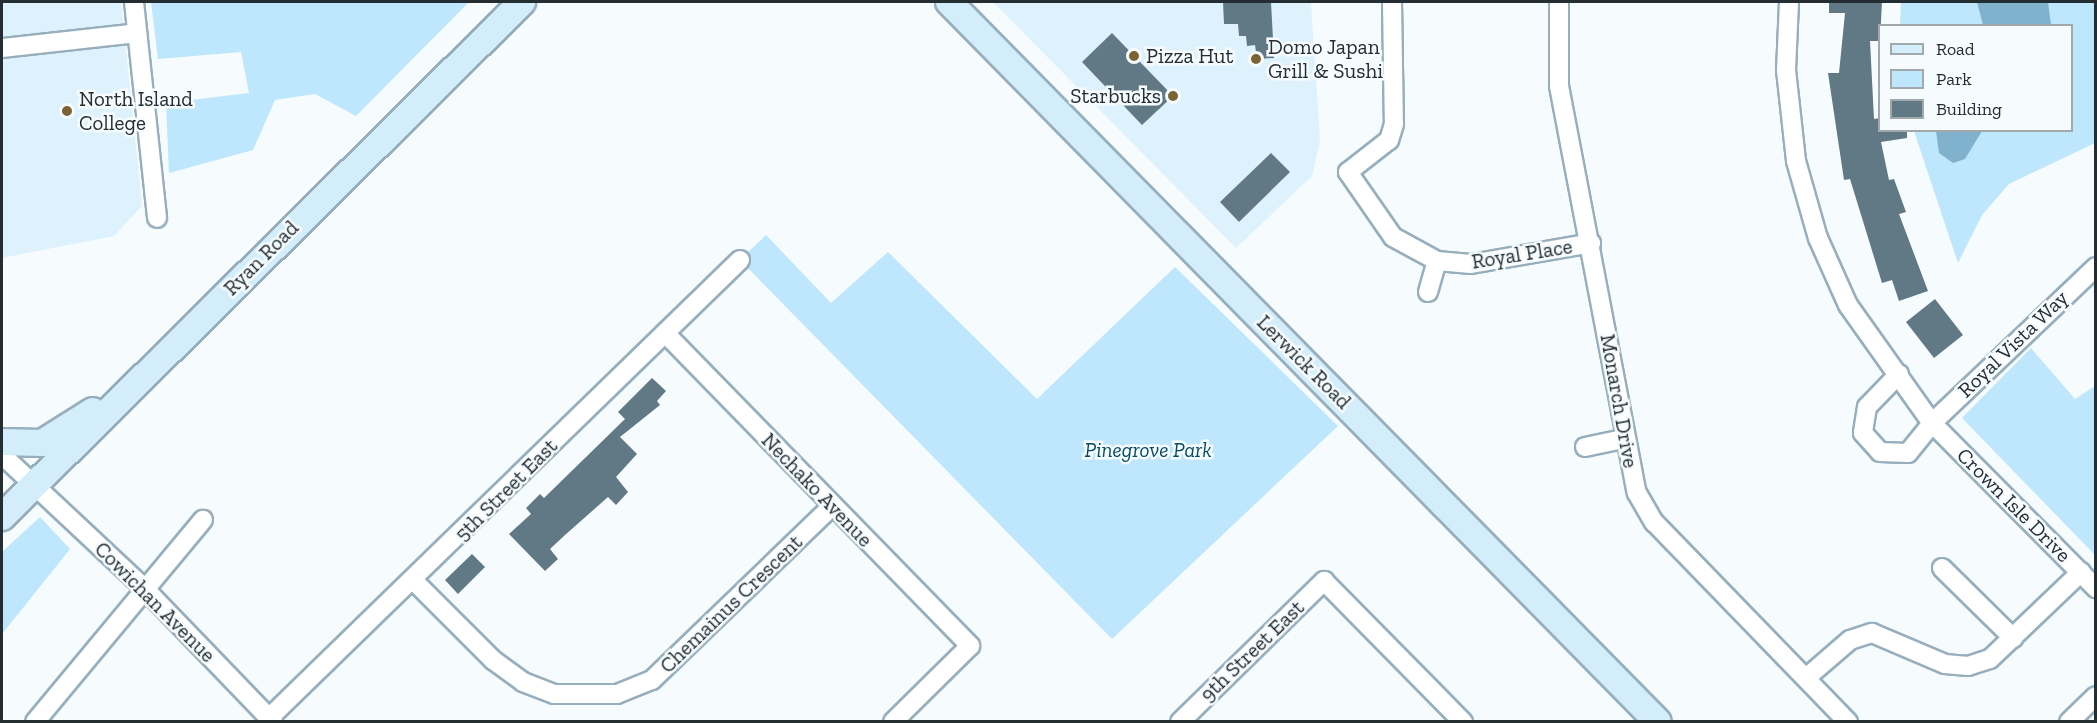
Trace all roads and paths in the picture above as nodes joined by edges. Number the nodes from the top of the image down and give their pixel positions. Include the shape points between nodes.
1 (134, 2) edge
2 (522, 2) edge
3 (949, 2) edge
4 (1392, 2) edge
5 (1559, 2) edge
6 (1789, 2) edge
7 (137, 33) junction
8 (2, 48) edge
9 (157, 218) dead end
10 (1591, 243) junction
11 (741, 260) dead end
12 (1437, 261) junction
13 (2096, 267) edge
14 (1428, 292) dead end
15 (665, 333) junction
16 (1899, 374) junction
17 (131, 387) junction
18 (1932, 423) junction
19 (1624, 439) junction
20 (2, 442) edge
21 (1585, 447) dead end
22 (2, 455) edge
23 (33, 485) junction
24 (832, 506) junction
25 (2, 516) edge
26 (203, 520) dead end
27 (1942, 568) dead end
28 (2081, 572) junction
29 (414, 581) junction
30 (144, 588) junction
31 (2096, 588) edge
32 (2013, 638) junction
33 (1806, 678) junction
34 (2096, 696) edge
35 (271, 720) edge
36 (35, 722) edge
37 (893, 722) edge
38 (1180, 722) edge
39 (1463, 722) edge
40 (1658, 722) edge
41 (1848, 722) edge
42 (2069, 722) edge

1 - 7 street
2 - 17 main road, Ryan Road
3 - 40 main road, Lerwick Road
4 - 12 street, Royal Place via 1394,124 1384,146 1348,172 1393,237
5 - 10 street, Monarch Drive via 1559,86
6 - 16 street, Crown Isle Drive via 1786,70 1796,161 1818,238 1848,305
7 - 8 street
7 - 9 street
10 - 12 street, Royal Place via 1471,264
10 - 19 street, Monarch Drive
11 - 15 street, 5th Street East
12 - 14 street
13 - 18 street, Royal Vista Way
15 - 24 street, Nechako Avenue
15 - 29 street, 5th Street East
16 - 18 street, Crown Isle Drive
16 - 18 street via 1867,407 1863,433 1880,452 1908,453
17 - 20 main road via 42,443
17 - 23 main road, Ryan Road
18 - 28 street, Crown Isle Drive
19 - 21 street
19 - 33 street, Monarch Drive via 1637,493 1653,522
22 - 23 street, Cowichan Avenue
23 - 25 main road, Ryan Road
23 - 30 street, Cowichan Avenue
24 - 29 street, Chemainus Crescent via 652,680 617,694 554,694 523,682 493,660
24 - 37 street, Nechako Avenue via 970,646
26 - 30 street
27 - 32 street
28 - 31 street, Crown Isle Drive
28 - 32 street
29 - 35 street, 5th Street East
30 - 35 street, Cowichan Avenue
30 - 36 street
32 - 33 street via 1990,659 1968,666 1945,664 1872,633 1850,640
33 - 41 street, Monarch Drive
34 - 42 street
38 - 39 street, 9th Street East via 1324,581

